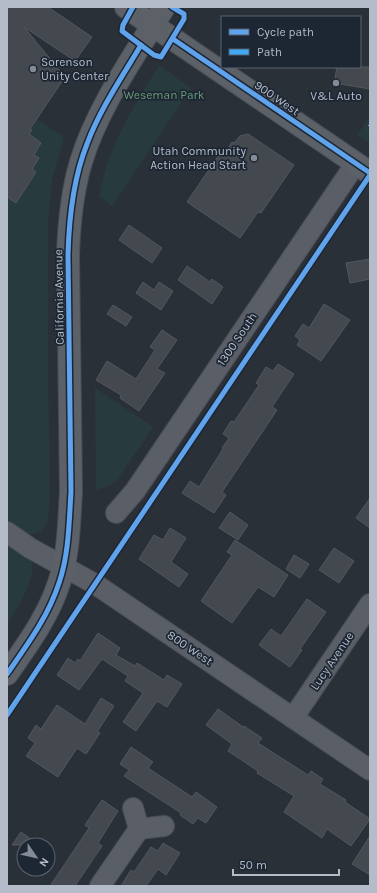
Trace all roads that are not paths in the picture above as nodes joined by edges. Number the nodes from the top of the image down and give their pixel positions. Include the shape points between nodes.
1 (126, 7) edge
2 (158, 16) edge
3 (221, 63) edge
4 (228, 68) edge
5 (363, 168) edge
6 (116, 513) dead end
7 (7, 532) edge
8 (64, 566) junction
9 (370, 604) edge
10 (7, 674) edge
11 (294, 718) junction
12 (370, 770) edge
13 (133, 808) dead end
14 (164, 826) dead end
15 (139, 829) junction
16 (100, 886) edge

1 - 2 main road, 900 West
2 - 3 main road, 900 West
2 - 8 main road, California Avenue via 94,127 75,184 68,255 71,492 70,526
4 - 5 main road, 900 West
5 - 6 street, 1300 South via 135,491
7 - 8 street, 800 West
8 - 10 main road via 45,615
8 - 11 street, 800 West via 95,584
9 - 11 street, Lucy Avenue
11 - 12 street, 800 West
13 - 15 street
14 - 15 street
15 - 16 street

